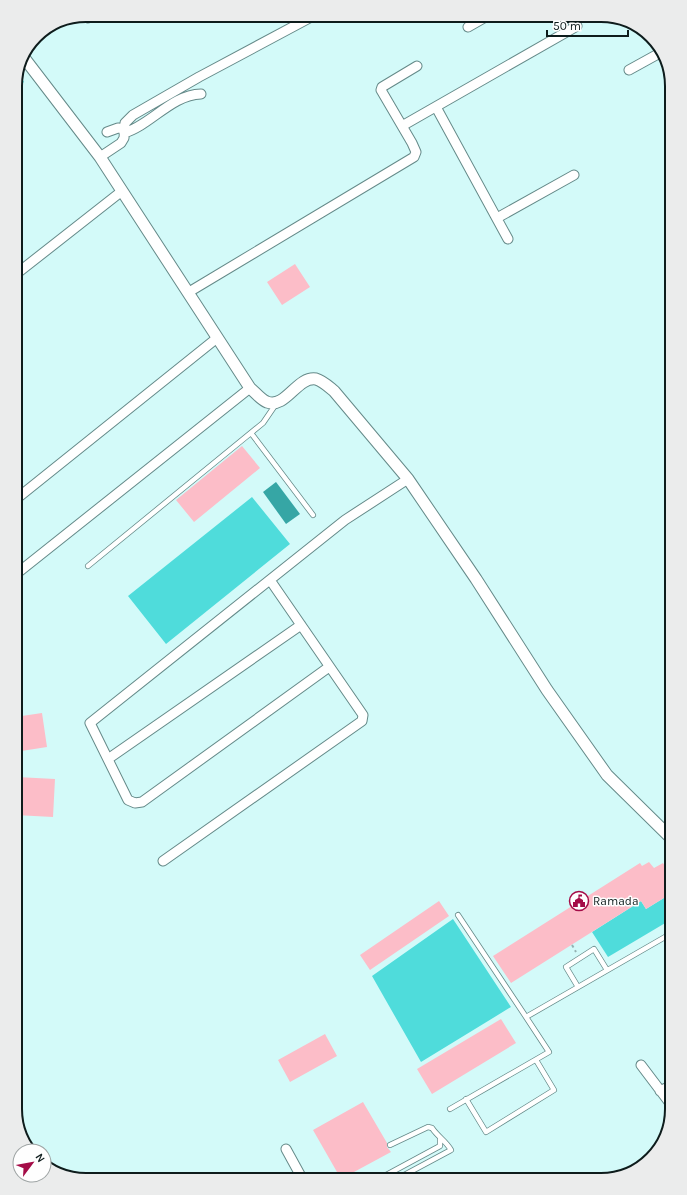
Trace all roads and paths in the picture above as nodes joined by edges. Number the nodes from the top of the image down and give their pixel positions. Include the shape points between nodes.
1 (302, 22) edge
2 (477, 22) edge
3 (573, 22) edge
4 (468, 27) dead end
5 (656, 55) edge
6 (27, 62) edge
7 (417, 66) dead end
8 (629, 70) dead end
9 (201, 94) dead end
10 (436, 107) junction
11 (402, 126) junction
12 (124, 131) junction
13 (107, 132) dead end
14 (100, 157) junction
15 (574, 175) dead end
16 (122, 191) junction
17 (497, 218) junction
18 (508, 239) dead end
19 (22, 270) edge
20 (189, 292) junction
21 (217, 338) junction
22 (250, 388) junction
23 (277, 403) junction
24 (251, 433) junction
25 (408, 479) junction
26 (22, 494) edge
27 (314, 515) dead end
28 (88, 566) dead end
29 (22, 569) edge
30 (270, 580) junction
31 (301, 625) junction
32 (329, 667) junction
33 (108, 759) junction
34 (665, 832) edge
35 (163, 861) dead end
36 (458, 915) dead end
37 (665, 937) edge
38 (607, 970) junction
39 (578, 987) junction
40 (526, 1017) junction
41 (536, 1060) junction
42 (641, 1065) dead end
43 (665, 1088) edge
44 (660, 1091) junction
45 (665, 1097) edge
46 (466, 1099) junction
47 (450, 1109) dead end
48 (440, 1139) junction
49 (390, 1145) dead end
50 (286, 1149) dead end
51 (299, 1173) edge
52 (390, 1173) edge
53 (408, 1173) edge

1 - 12 street via 133,115 125,123
2 - 4 street
3 - 10 street via 577,26
5 - 8 street
6 - 14 street
7 - 11 street via 381,90
9 - 12 street via 184,98 136,130
10 - 11 street
10 - 17 street
11 - 20 street via 416,152 414,157
12 - 13 street via 118,128
12 - 14 street via 121,143
14 - 16 street
15 - 17 street
16 - 19 street
16 - 20 street
17 - 18 street
20 - 21 street
21 - 22 street
21 - 26 street
22 - 23 street via 267,402
22 - 29 street
23 - 24 lane via 263,424
23 - 25 street via 308,380 322,382 334,391
24 - 27 lane
24 - 28 lane
25 - 30 street via 345,520
25 - 34 street via 547,690 607,775
30 - 31 street
30 - 33 street via 90,723
31 - 32 street
31 - 33 street
32 - 33 street via 142,802 128,800
32 - 35 street via 363,716 362,721
36 - 40 lane
37 - 38 lane
38 - 39 lane
38 - 39 lane via 594,949 566,967
39 - 40 lane
40 - 41 lane via 549,1052
41 - 46 lane
41 - 46 lane via 554,1090 486,1132
42 - 44 street
43 - 44 street
44 - 45 street
46 - 47 lane
48 - 49 lane via 432,1128 428,1127
48 - 52 lane via 440,1146
48 - 53 lane via 446,1142 451,1150
50 - 51 street

